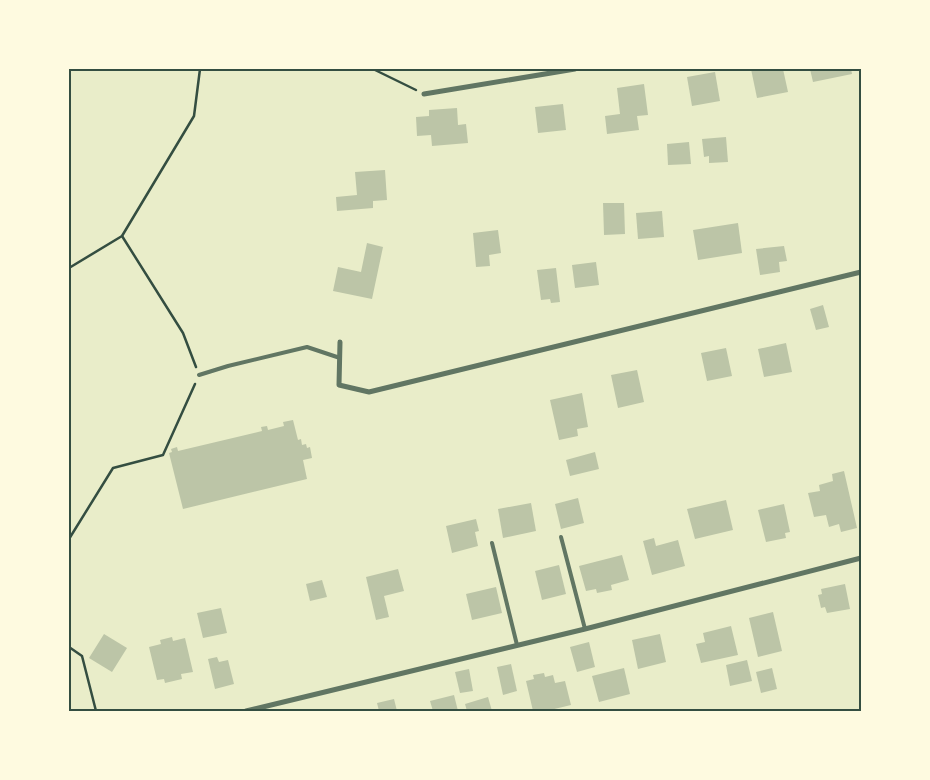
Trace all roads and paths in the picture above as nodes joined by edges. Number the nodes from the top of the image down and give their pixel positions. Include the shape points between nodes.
1 (200, 69) edge
2 (372, 69) edge
3 (575, 69) edge
4 (424, 94) joint
5 (122, 236) junction
6 (69, 268) edge
7 (861, 272) edge
8 (340, 342) dead end
9 (340, 358) junction
10 (199, 375) junction
11 (561, 537) dead end
12 (69, 539) edge
13 (492, 543) dead end
14 (861, 558) edge
15 (585, 629) junction
16 (517, 645) junction
17 (69, 647) edge
18 (96, 711) edge
19 (246, 711) edge

1 - 5 path via 194,116
2 - 4 path
3 - 4 street
5 - 6 path
5 - 10 path via 183,333
7 - 9 street via 368,392 339,385
8 - 9 street
9 - 10 lane via 307,347
10 - 12 path via 163,455 113,468
11 - 15 lane
13 - 16 lane
14 - 15 street
15 - 16 street
16 - 19 street
17 - 18 path via 82,656

